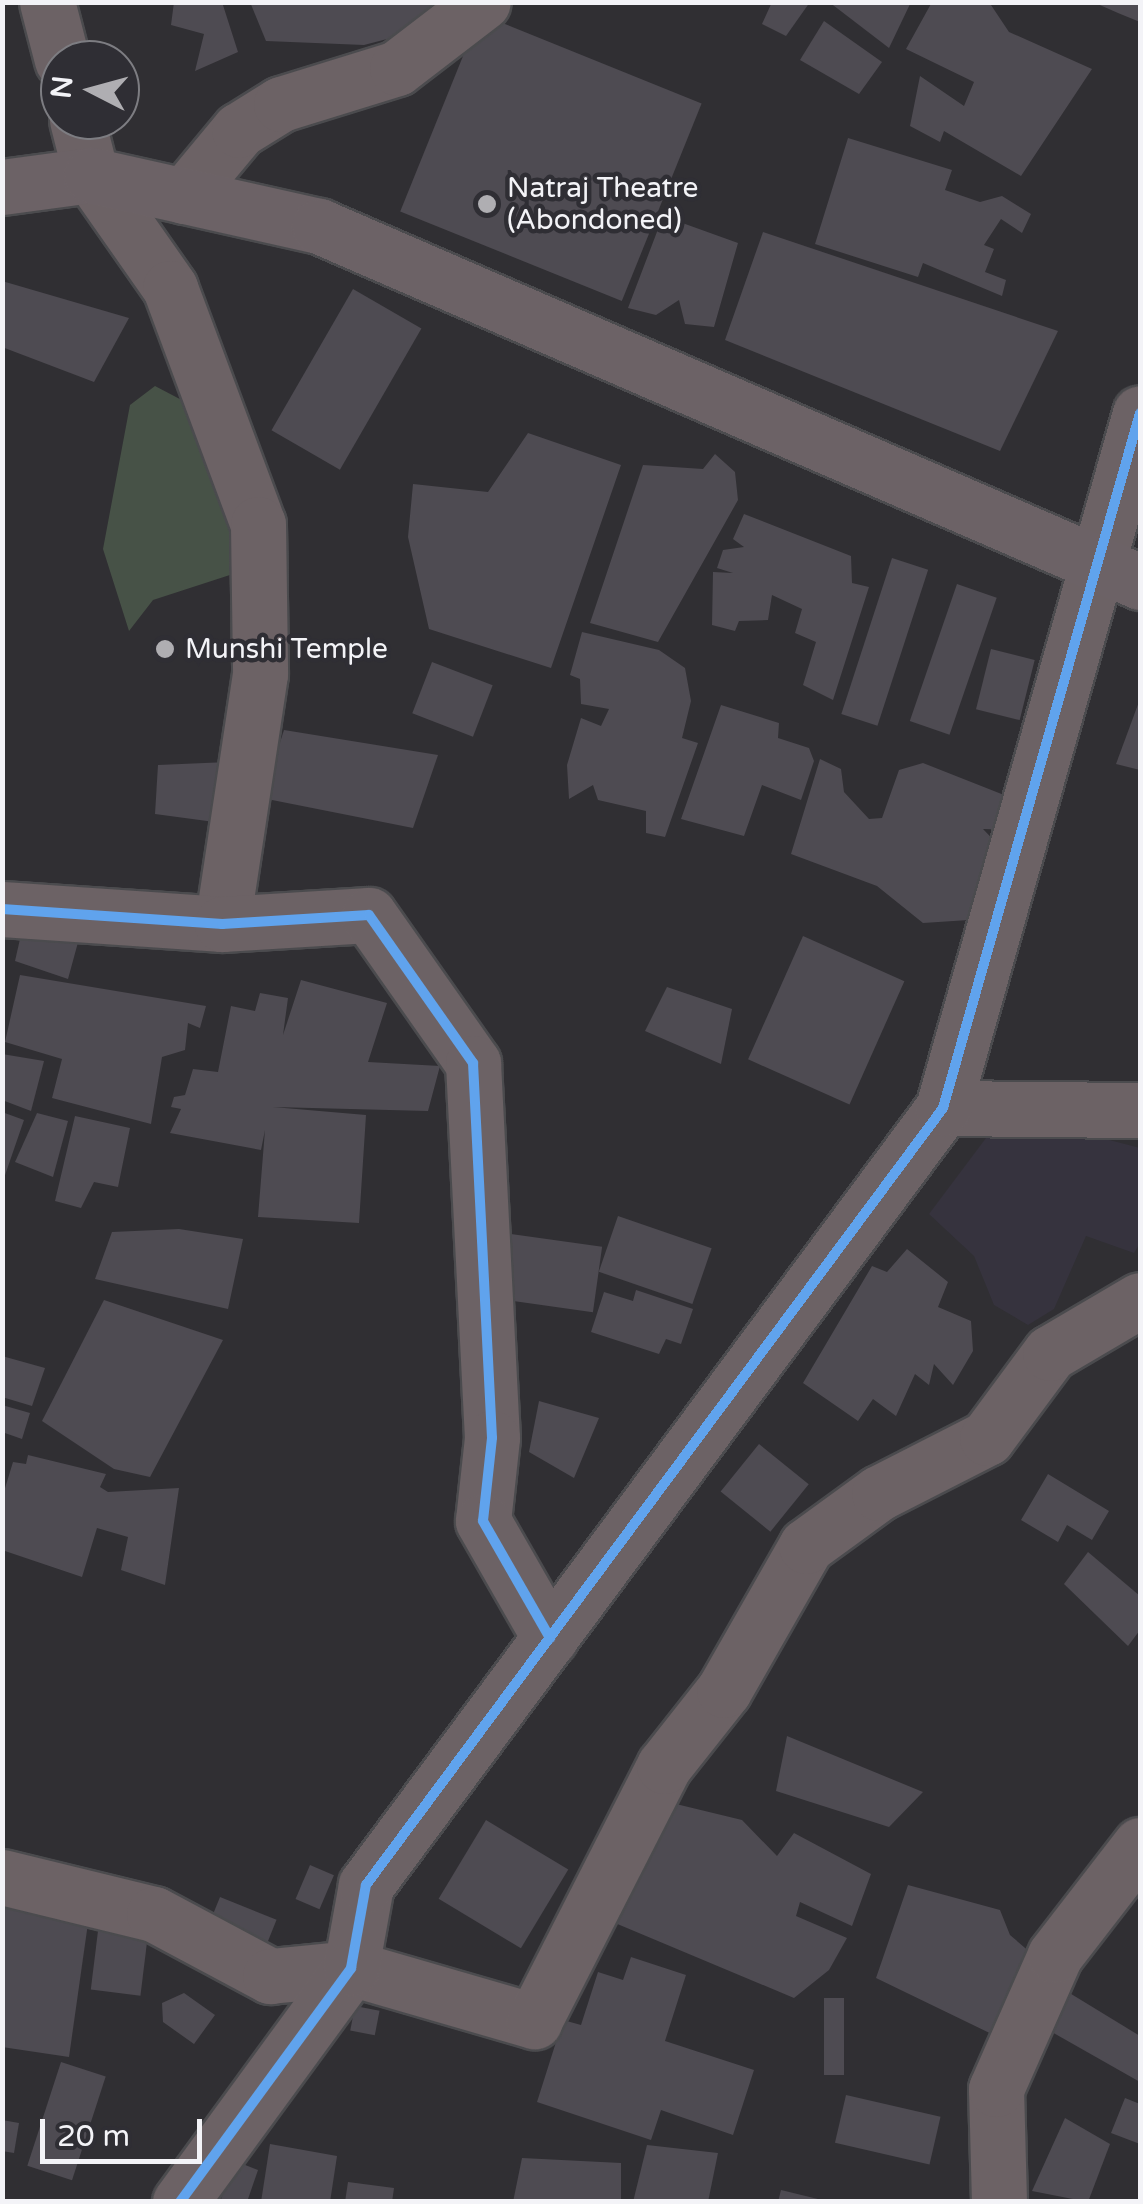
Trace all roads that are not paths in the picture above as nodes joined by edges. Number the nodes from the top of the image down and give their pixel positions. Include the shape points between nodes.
1 (48, 2) edge
2 (483, 2) edge
3 (57, 40) edge
4 (83, 140) edge
5 (92, 175) junction
6 (2, 188) edge
7 (184, 196) junction
8 (1140, 414) edge
9 (1117, 574) edge
10 (2, 909) edge
11 (222, 924) junction
12 (943, 1108) junction
13 (1140, 1110) edge
14 (1140, 1300) edge
15 (550, 1638) junction
16 (1140, 1845) edge
17 (2, 1877) edge
18 (351, 1968) junction
19 (180, 2202) edge
20 (999, 2202) edge

1 - 3 street
2 - 7 street via 396,68 281,104 239,130
4 - 5 street
5 - 6 main road
5 - 7 main road
5 - 11 street via 170,288 258,524 260,674
7 - 9 main road via 319,226
8 - 9 street
9 - 12 street
10 - 11 street
11 - 15 street via 368,916 474,1063 492,1438 483,1521
12 - 13 street
12 - 15 street
14 - 18 street via 1050,1353 987,1438 879,1494 806,1546 724,1690 664,1766 534,2021
15 - 18 street via 366,1884
16 - 20 street via 1056,1956 996,2089
17 - 18 street via 154,1914 270,1976
18 - 19 street

